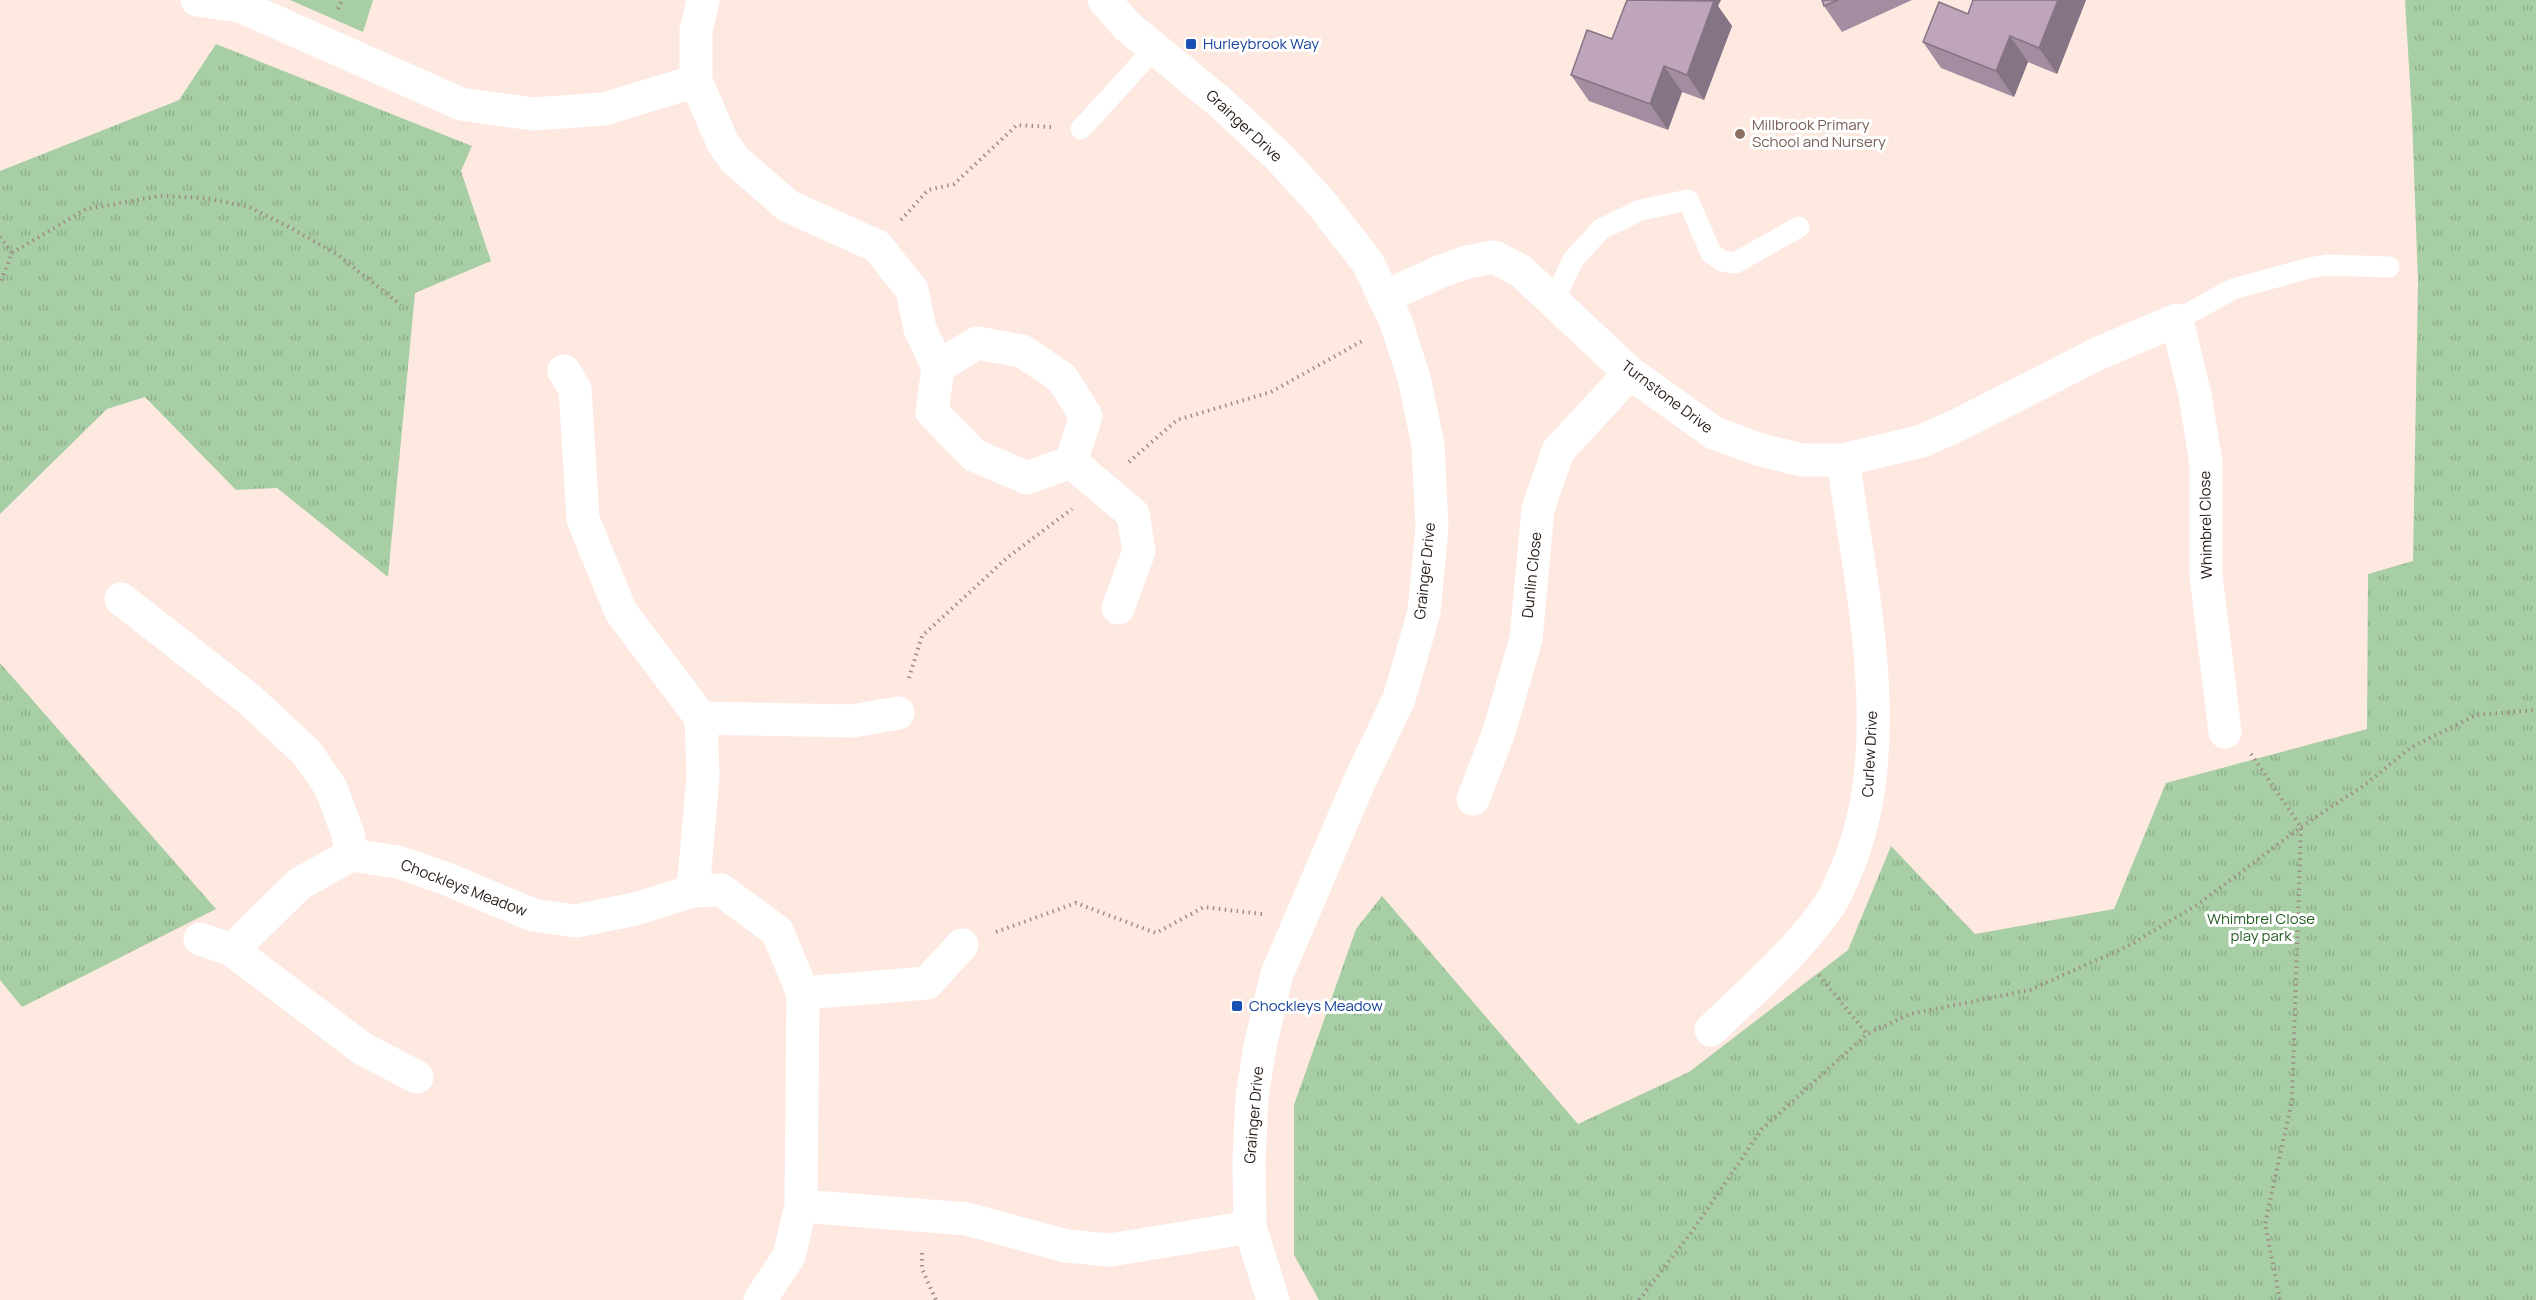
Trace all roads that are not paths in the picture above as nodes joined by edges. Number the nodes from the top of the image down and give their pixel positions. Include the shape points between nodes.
1 (196, 0) edge
2 (703, 0) edge
3 (1104, 0) edge
4 (1154, 49) junction
5 (696, 81) junction
6 (1081, 129) road end
7 (1799, 227) dead end
8 (2389, 267) dead end
9 (1385, 297) junction
10 (1554, 300) junction
11 (2177, 320) junction
12 (938, 367) junction
13 (564, 370) dead end
14 (1630, 373) junction
15 (1843, 460) junction
16 (1071, 462) junction
17 (121, 599) dead end
18 (1118, 608) dead end
19 (898, 713) dead end
20 (701, 717) junction
21 (2225, 732) road end
22 (1473, 799) dead end
23 (351, 855) junction
24 (693, 891) junction
25 (200, 939) dead end
26 (962, 945) road end
27 (232, 950) junction
28 (803, 993) junction
29 (1711, 1030) dead end
30 (417, 1077) dead end
31 (801, 1206) junction
32 (1250, 1227) junction
33 (760, 1300) edge
34 (1273, 1300) edge

1 - 5 street via 240,6 461,104 533,114 604,109
2 - 5 street via 696,30
3 - 4 street, Grainger Drive
4 - 6 lane
4 - 9 street, Grainger Drive via 1279,157 1368,263
5 - 12 street via 712,123 735,160 788,206 877,246 912,290 920,329
7 - 10 lane via 1735,263 1722,261 1711,253 1688,200 1641,210 1601,229 1573,260
8 - 11 lane via 2309,268 2233,289
9 - 10 street, Turnstone Drive via 1439,272 1494,257 1521,271
9 - 32 street, Grainger Drive via 1414,378 1428,445 1432,528 1424,612 1399,699 1277,974 1254,1087
10 - 14 street, Turnstone Drive
11 - 15 street, Turnstone Drive via 2099,353 1922,441
11 - 21 street, Whimbrel Close via 2206,463 2206,576
12 - 16 street via 932,412 974,455 1027,478
12 - 16 street via 977,343 1022,351 1062,378 1086,416
13 - 20 street via 575,389 583,519 621,612
14 - 15 street, Turnstone Drive via 1714,433 1802,460
14 - 22 street, Dunlin Close via 1558,451 1538,509 1526,639 1499,732
15 - 29 street, Curlew Drive via 1869,645 1873,753 1869,800 1854,853 1833,900 1797,948
16 - 18 street via 1133,514 1139,551
17 - 23 street via 249,699 307,753 331,788 348,834
19 - 20 street via 853,721
20 - 24 street via 703,776
23 - 24 street, Chockleys Meadow via 398,862 533,915 576,921 635,909
23 - 27 street via 299,884
24 - 28 street, Chockleys Meadow via 721,890 777,931
25 - 27 street
26 - 28 street via 927,983
27 - 30 street via 363,1049
28 - 31 street, Chockleys Meadow
31 - 32 street via 967,1219 1066,1246 1110,1250
31 - 33 street, Chockleys Meadow via 789,1256
32 - 34 street, Grainger Drive

